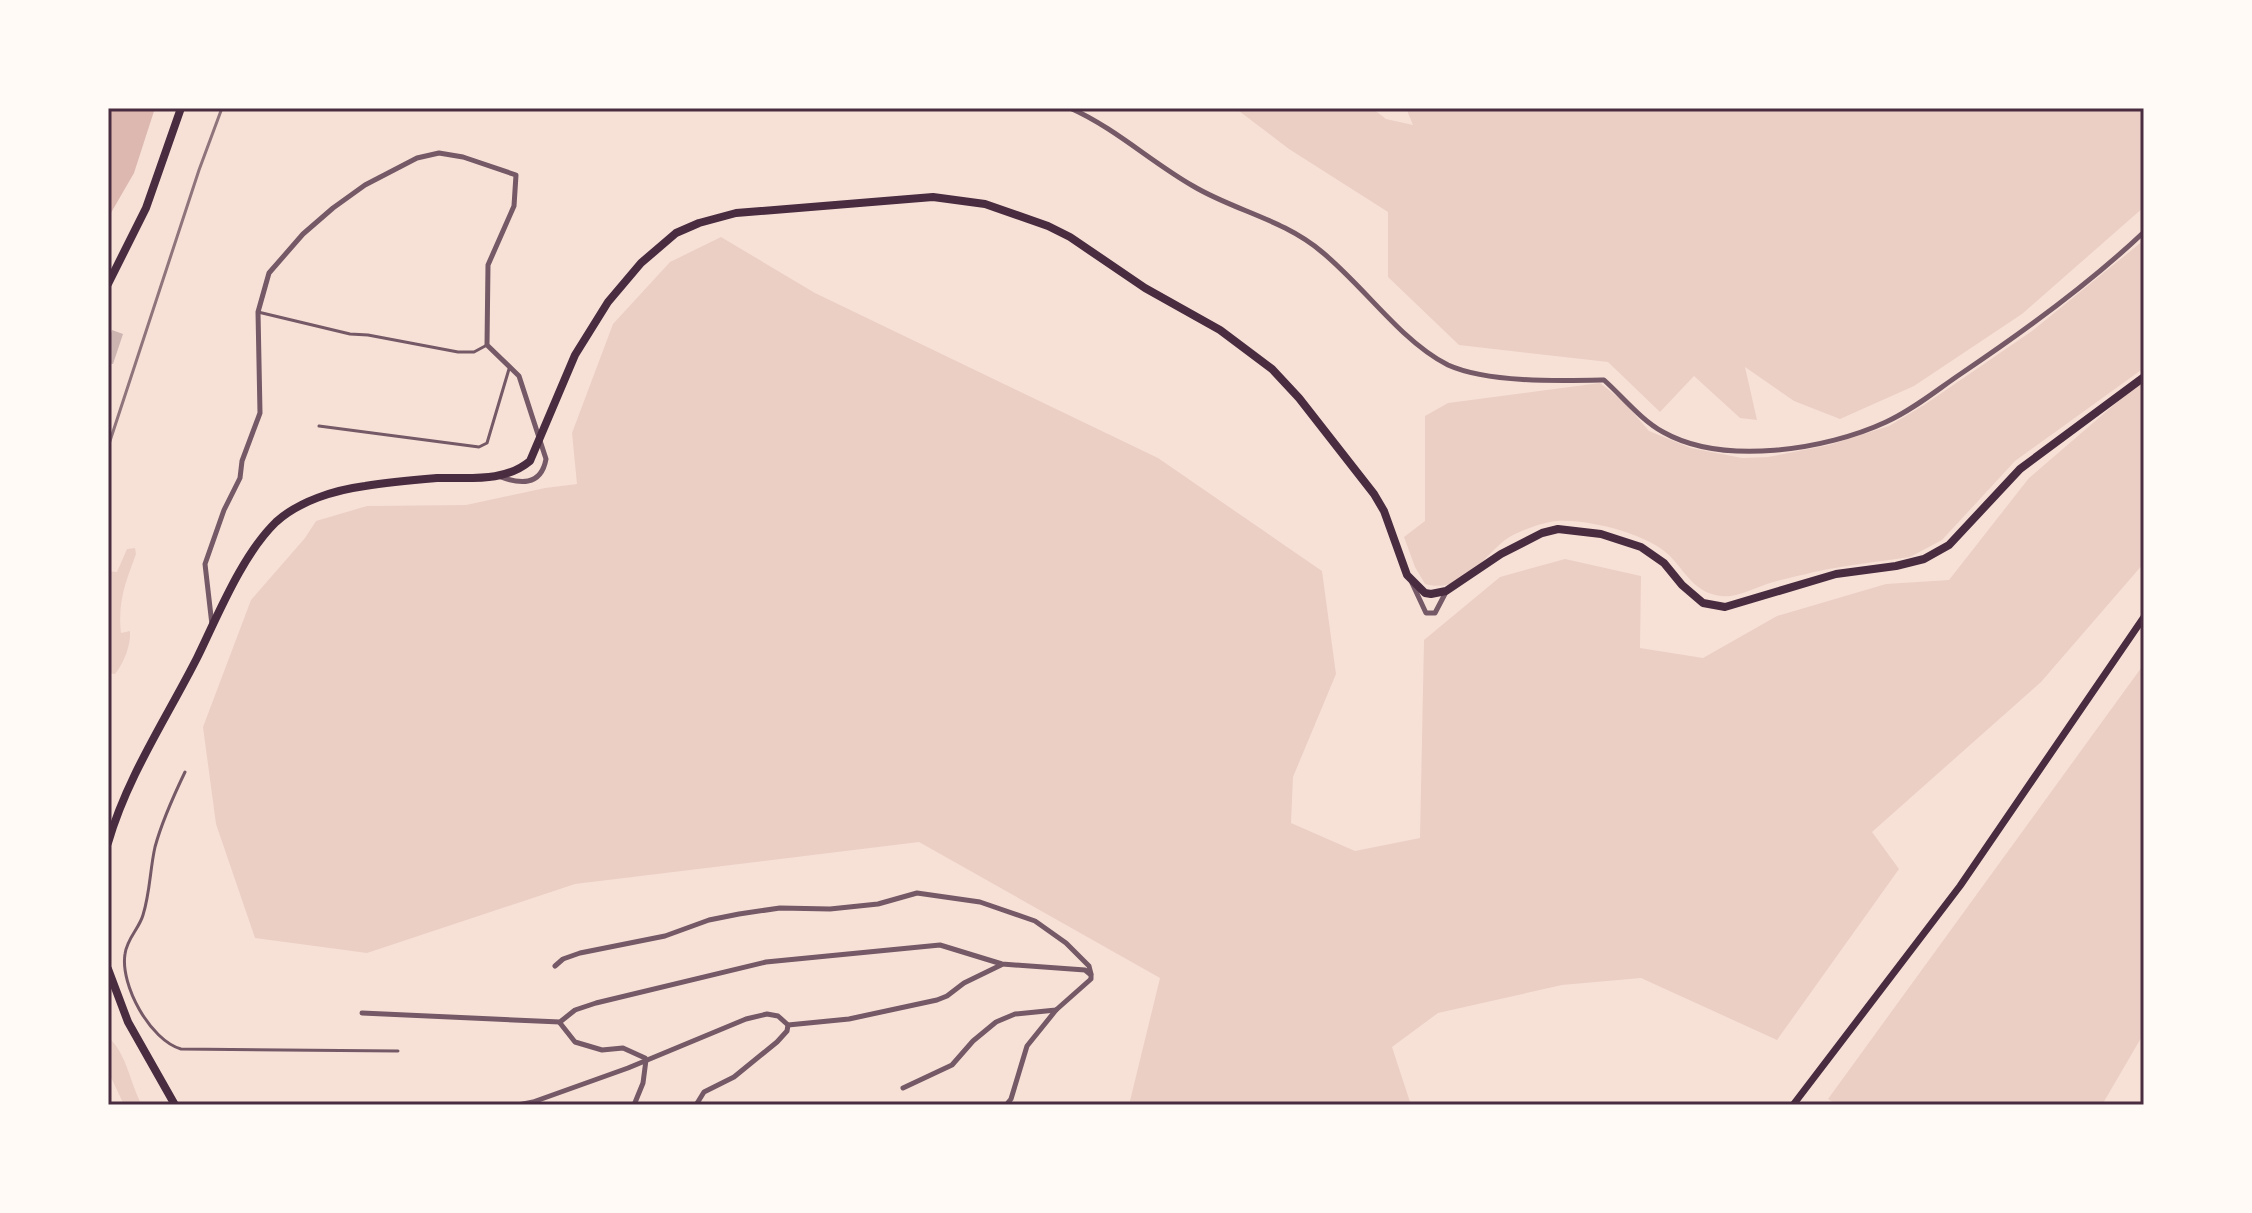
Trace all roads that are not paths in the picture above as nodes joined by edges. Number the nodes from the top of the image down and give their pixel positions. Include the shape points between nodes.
1 (182, 108) edge
2 (1070, 108) edge
3 (2144, 232) edge
4 (108, 284) edge
5 (258, 312) junction
6 (487, 345) junction
7 (510, 365) junction
8 (2144, 377) edge
9 (319, 426) dead end
10 (539, 441) junction
11 (497, 475) junction
12 (1412, 582) junction
13 (1446, 591) junction
14 (2144, 617) edge
15 (212, 627) junction
16 (185, 772) dead end
17 (108, 843) edge
18 (1002, 964) junction
19 (555, 966) dead end
20 (108, 969) edge
21 (1091, 975) junction
22 (1056, 1010) junction
23 (362, 1013) dead end
24 (560, 1022) junction
25 (788, 1025) junction
26 (398, 1051) dead end
27 (646, 1059) junction
28 (903, 1088) dead end
29 (175, 1105) edge
30 (518, 1105) edge
31 (634, 1105) edge
32 (696, 1105) edge
33 (1006, 1105) edge
34 (1793, 1105) edge

1 - 4 main road via 146,208
2 - 3 street via 1225,204 1299,235 1405,334 1449,365 1482,376 1604,380 1665,434 1732,452 1782,450 1886,422 2031,326
5 - 6 lane via 458,352
5 - 6 street via 269,273 303,234 365,185 417,158 439,153 516,175 514,206 488,265
5 - 15 street via 260,413 205,564
6 - 7 street
7 - 9 lane via 487,443 479,447
7 - 10 street via 524,387
8 - 13 main road via 2020,469 1949,545 1924,559 1836,574 1725,607 1703,603 1641,547 1601,534 1558,529 1501,554
10 - 11 main road via 521,469
10 - 11 street via 546,459 537,477 517,483
10 - 12 main road via 575,355 608,302 676,233 751,212 933,197 985,204 1070,237 1220,330 1272,369 1374,494
11 - 15 main road via 363,486 301,506 263,538
12 - 13 main road via 1431,594
12 - 13 street via 1426,613 1435,613
14 - 34 main road via 1960,886
15 - 17 main road via 128,788
16 - 26 lane via 155,847 143,915 124,955 132,998 162,1041 181,1049
18 - 21 street via 1085,970
18 - 24 street via 940,945 766,962 596,1003
18 - 25 street via 937,1000 849,1019
19 - 21 street via 580,953 665,936 709,920 780,908 878,904 917,893 980,902 1035,921 1066,943
20 - 29 main road via 128,1022
21 - 22 street
22 - 28 street via 1015,1014 996,1022 952,1065
22 - 33 street via 1027,1046
23 - 24 street
24 - 27 street via 575,1042 602,1050 623,1048
25 - 27 street via 767,1014 746,1019
25 - 32 street via 777,1042 734,1077 704,1092
27 - 30 street
27 - 31 street

